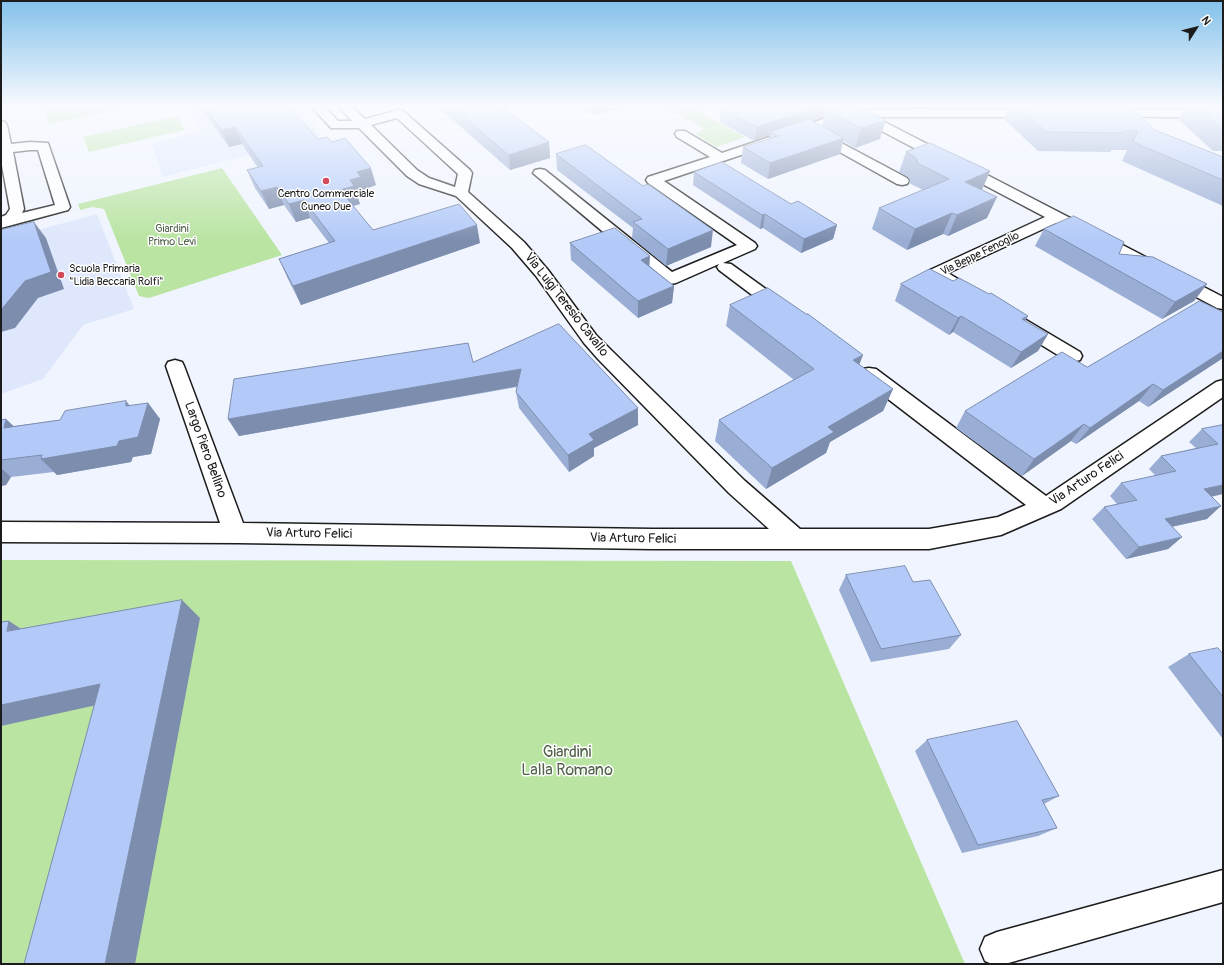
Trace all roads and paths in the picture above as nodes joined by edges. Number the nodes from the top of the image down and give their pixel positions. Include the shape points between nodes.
1 (6, 151) edge
2 (45, 151) edge
3 (390, 151) edge
4 (440, 151) edge
5 (710, 151) edge
6 (739, 151) edge
7 (847, 151) edge
8 (930, 151) edge
9 (720, 157) junction
10 (540, 173) dead end
11 (902, 181) dead end
12 (461, 193) junction
13 (1056, 218) junction
14 (1, 223) edge
15 (725, 267) dead end
16 (970, 294) edge
17 (1223, 304) edge
18 (1004, 314) edge
19 (797, 321) edge
20 (1073, 356) dead end
21 (855, 364) edge
22 (175, 366) dead end
23 (1223, 387) edge
24 (1045, 506) junction
25 (1, 532) edge
26 (235, 534) junction
27 (795, 539) junction
28 (1223, 886) edge
29 (996, 949) dead end

1 - 14 street via 17,209 11,218
2 - 14 street via 63,207
3 - 12 street, Via Luigi Teresio Cavallo via 424,181
4 - 12 street via 465,173
5 - 9 street
6 - 9 street
7 - 11 street
8 - 13 street
9 - 10 street via 653,180 749,246 670,279
12 - 27 street, Via Luigi Teresio Cavallo via 518,245 605,355 737,487
13 - 16 street, Via Beppe Fenoglio via 936,273
13 - 17 street
15 - 19 street
18 - 20 street
21 - 24 street
22 - 26 street, Largo Piero Bellino
23 - 24 street, Via Arturo Felici
24 - 27 street, Via Arturo Felici via 1001,526 929,539
25 - 26 street, Via Arturo Felici
26 - 27 street, Via Arturo Felici
28 - 29 street

